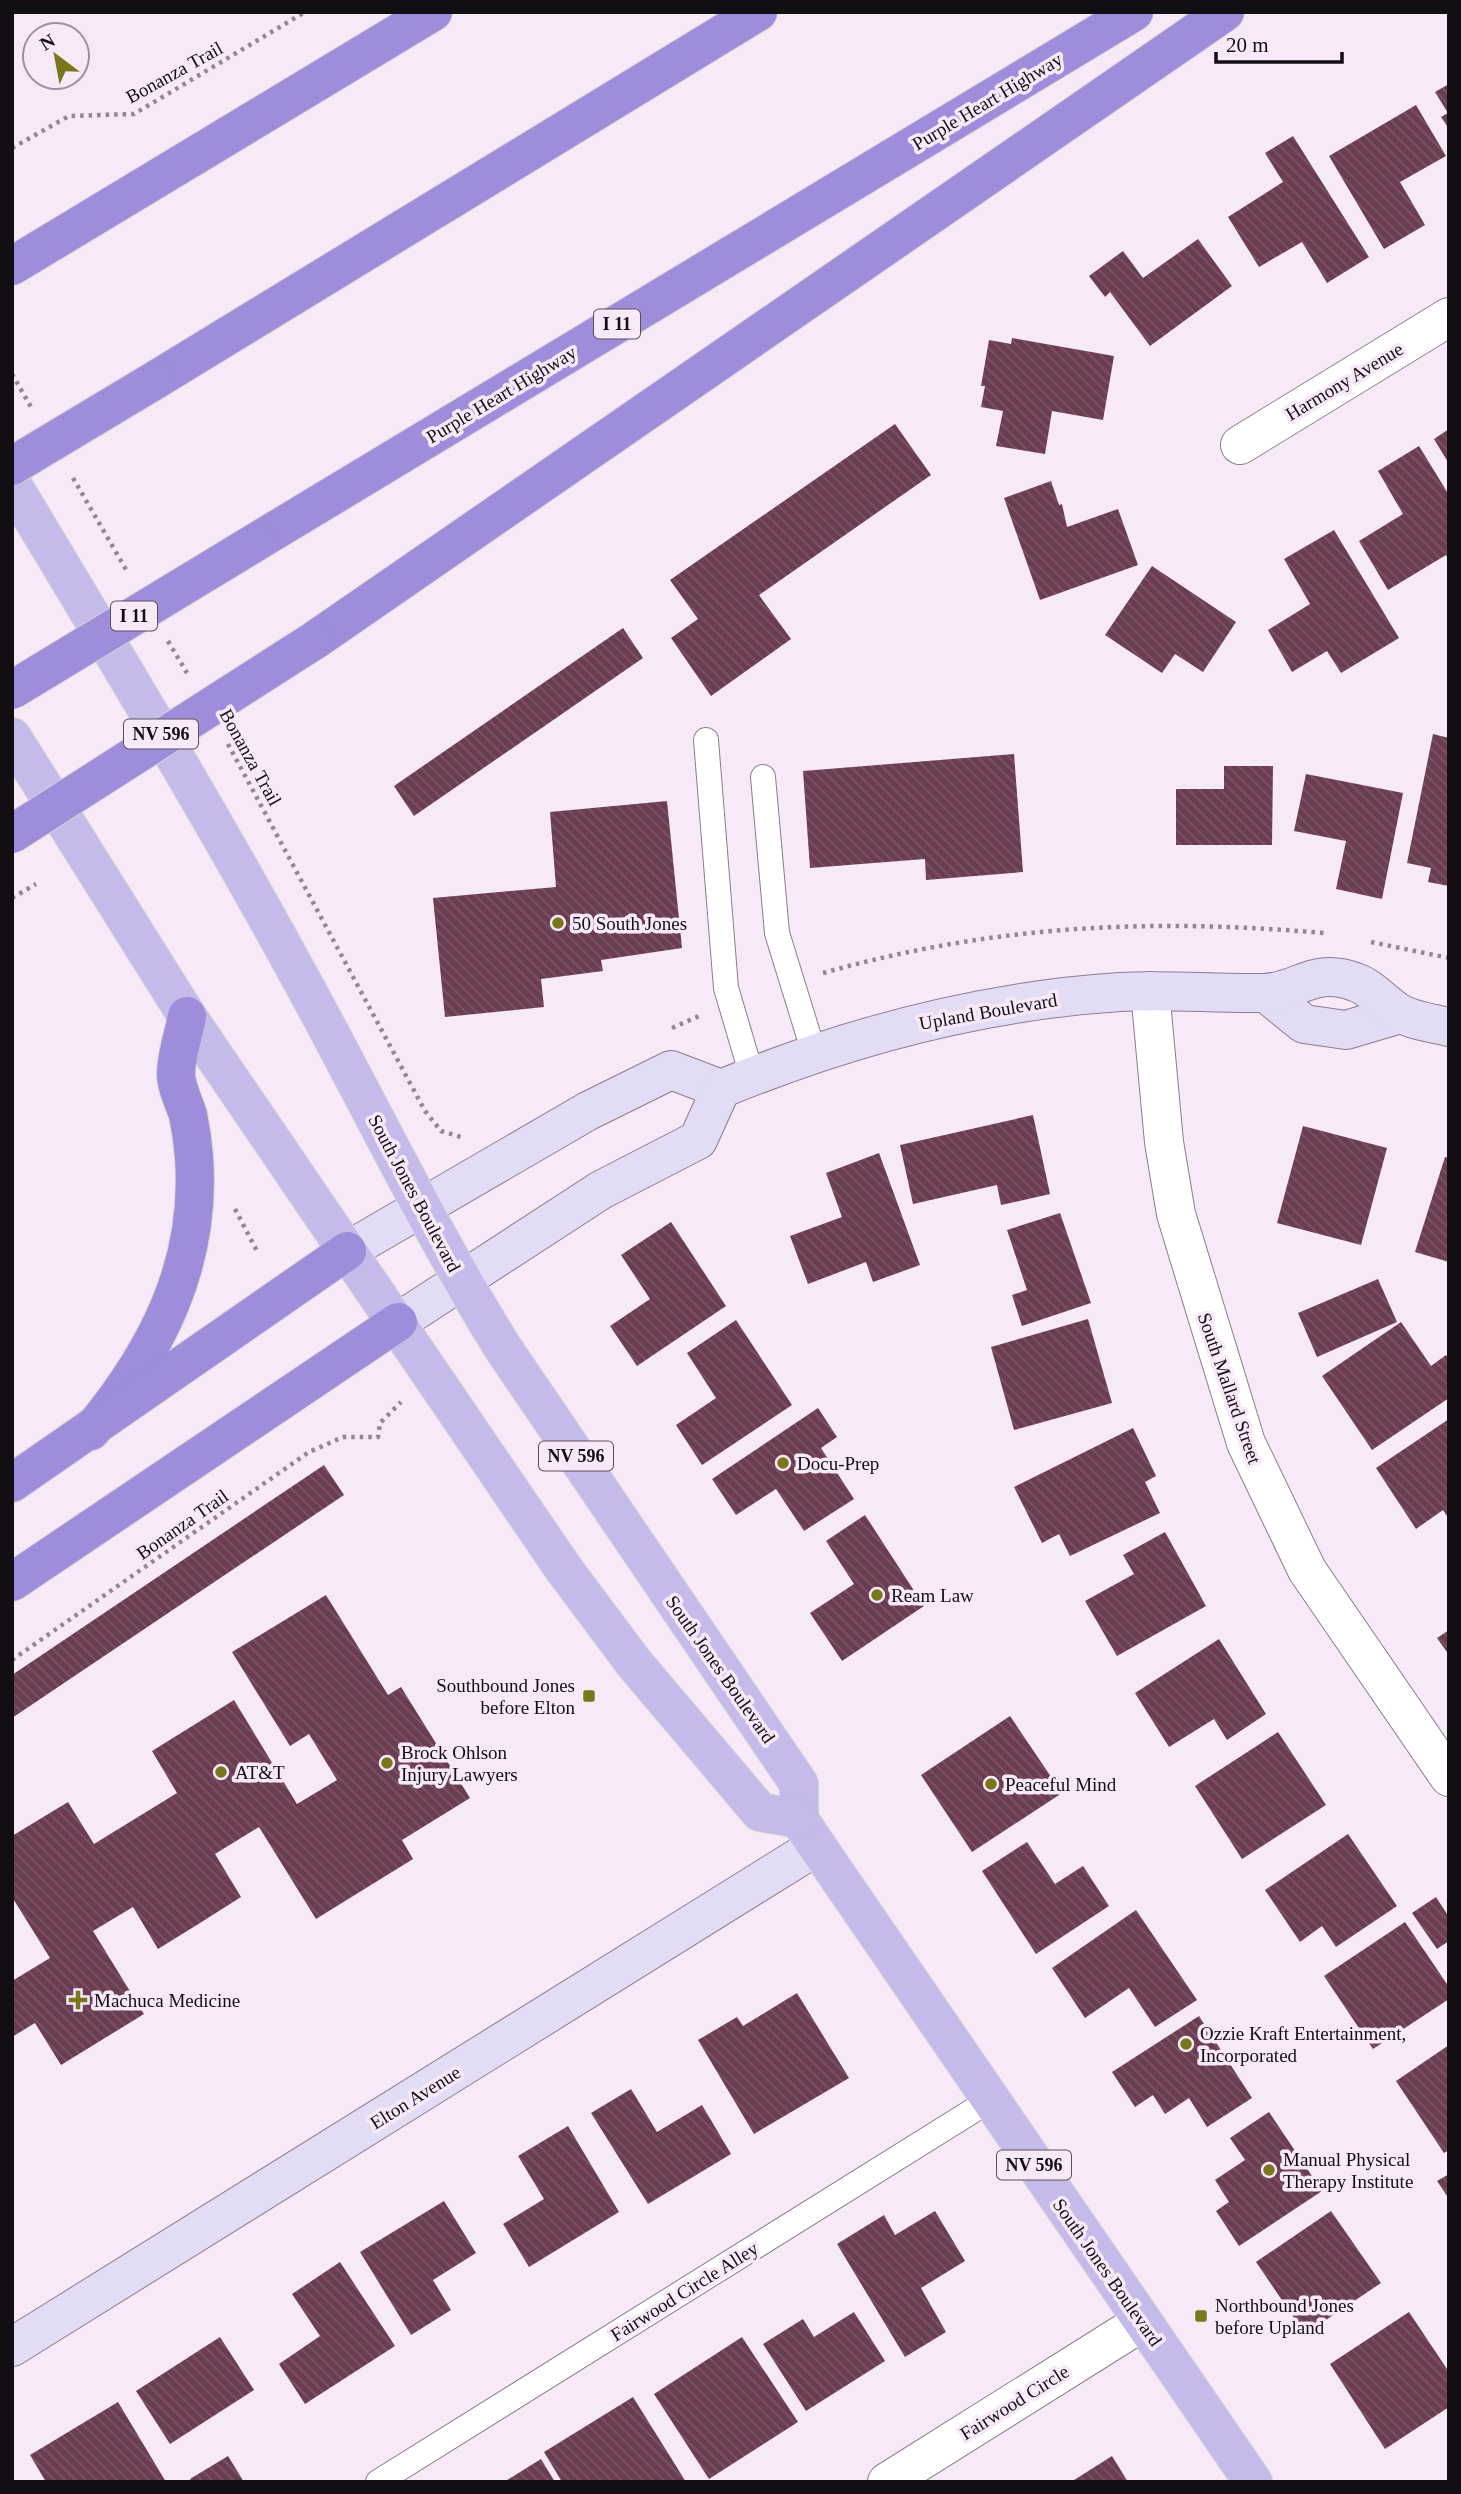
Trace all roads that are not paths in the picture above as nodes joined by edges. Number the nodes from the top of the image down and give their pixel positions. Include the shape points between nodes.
1 (433, 12) edge
2 (758, 12) edge
3 (1134, 12) edge
4 (1225, 12) edge
5 (12, 266) edge
6 (1449, 317) edge
7 (1240, 445) dead end
8 (12, 466) edge
9 (12, 484) edge
10 (12, 690) edge
11 (12, 737) edge
12 (706, 740) dead end
13 (763, 777) dead end
14 (12, 834) edge
15 (1150, 991) junction
16 (1267, 993) junction
17 (1401, 1014) junction
18 (187, 1016) junction
19 (1449, 1027) edge
20 (814, 1053) junction
21 (737, 1083) junction
22 (423, 1209) junction
23 (347, 1251) junction
24 (461, 1280) junction
25 (398, 1322) junction
26 (91, 1431) junction
27 (12, 1483) edge
28 (12, 1582) edge
29 (1449, 1777) edge
30 (808, 1832) junction
31 (990, 2100) junction
32 (1142, 2322) junction
33 (12, 2347) edge
34 (378, 2482) edge
35 (887, 2482) edge
36 (1253, 2482) edge

1 - 5 highway
2 - 8 highway, bridge
3 - 10 highway, Purple Heart Highway / I 11, bridge
4 - 14 highway, bridge via 315,640
6 - 7 street, Harmony Avenue
9 - 22 main road, South Jones Boulevard / NV 596 via 297,972
11 - 18 main road
12 - 21 lane
13 - 20 lane via 777,933
15 - 16 street, Upland Boulevard
15 - 20 street, Upland Boulevard via 989,1006
15 - 29 street, South Mallard Street via 1164,1142 1177,1214 1246,1443 1307,1570
16 - 17 street, Upland Boulevard via 1319,976 1356,982
16 - 17 street via 1304,1024 1346,1030
17 - 19 street, Upland Boulevard
18 - 23 main road
18 - 26 highway via 176,1075 194,1157 188,1250 157,1334 127,1387
20 - 21 street, Upland Boulevard
21 - 22 street via 671,1070 588,1111
21 - 24 street via 698,1140 601,1190
22 - 23 street
22 - 24 main road, South Jones Boulevard / NV 596
23 - 25 main road
23 - 26 highway
24 - 25 street
24 - 30 main road, South Jones Boulevard / NV 596 via 799,1784
25 - 28 highway
25 - 30 main road via 563,1568 634,1662 760,1812
26 - 27 highway
30 - 31 main road, South Jones Boulevard / NV 596
30 - 33 street, Elton Avenue
31 - 32 main road, South Jones Boulevard / NV 596
31 - 34 lane, Fairwood Circle Alley
32 - 35 street, Fairwood Circle
32 - 36 main road, South Jones Boulevard / NV 596

